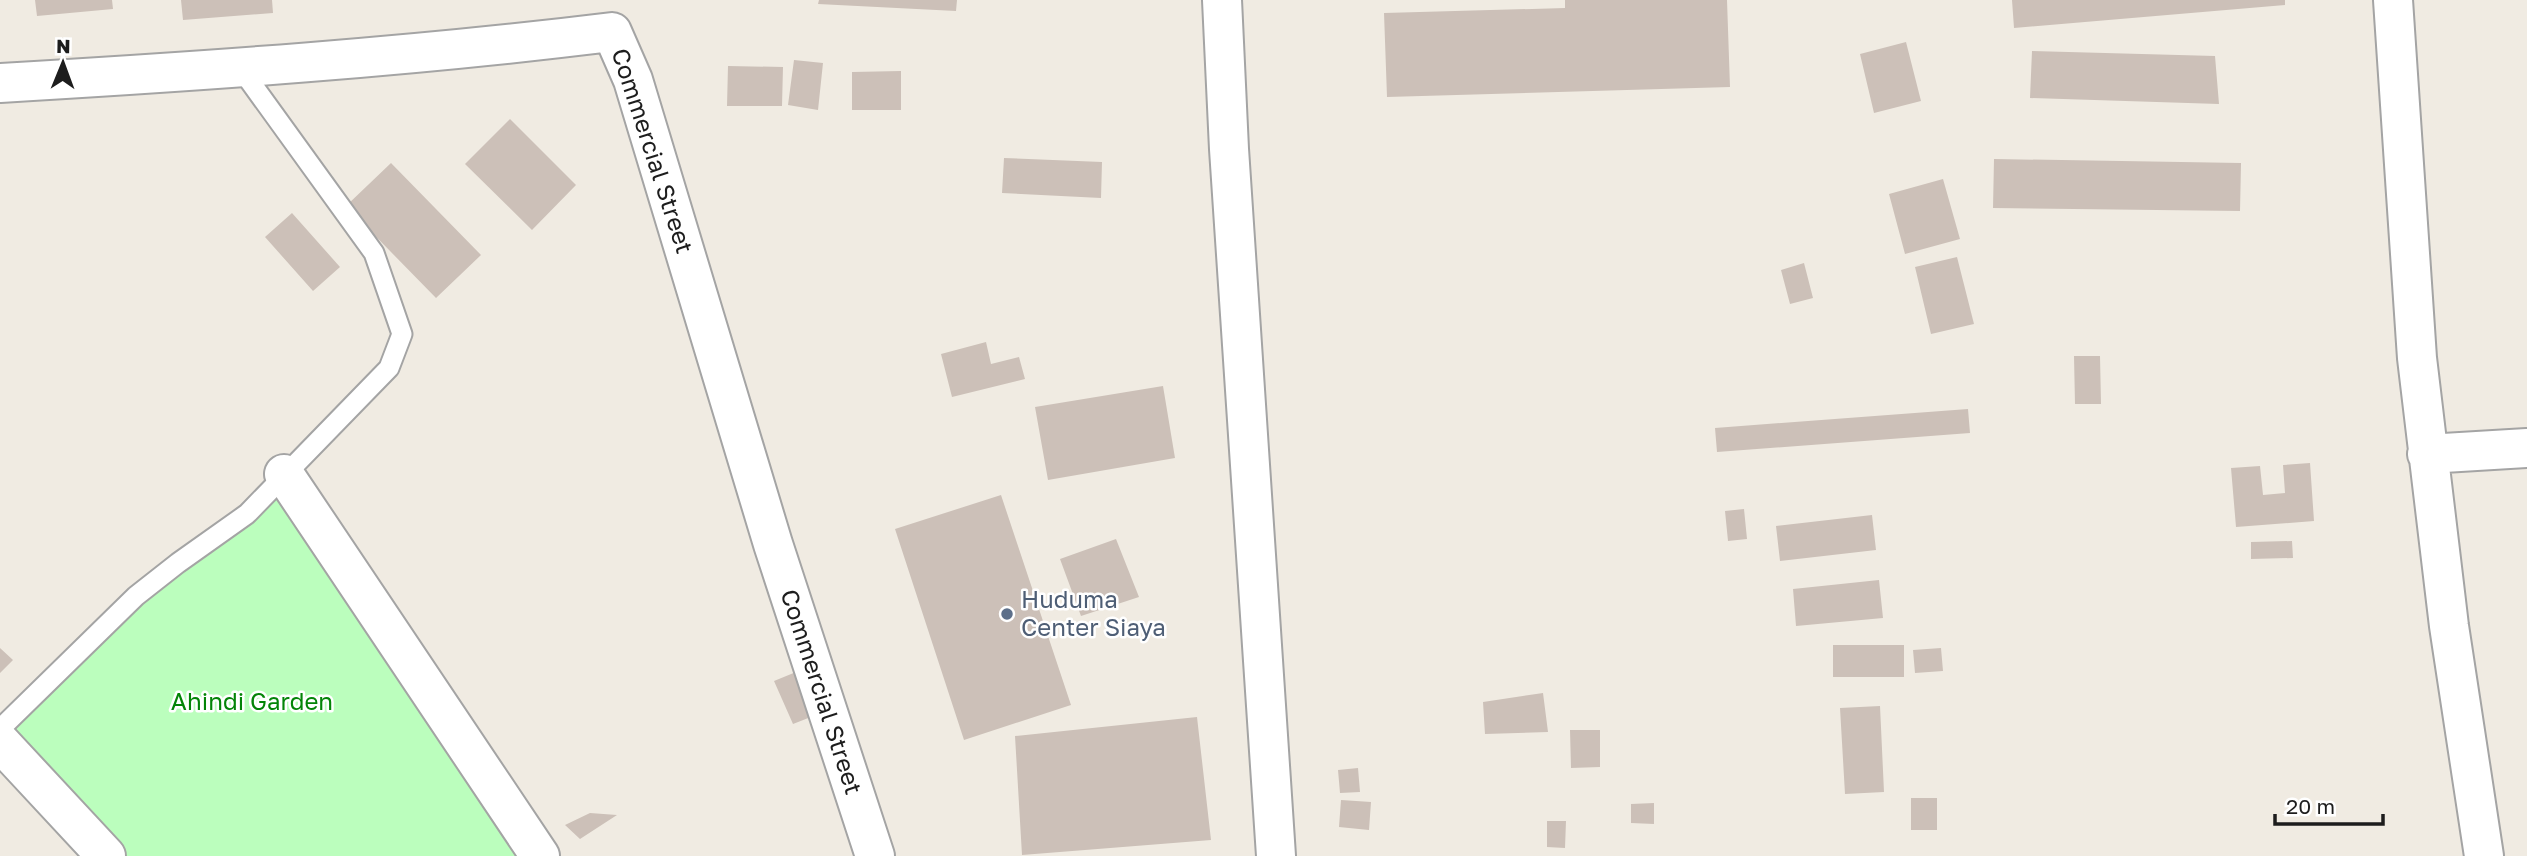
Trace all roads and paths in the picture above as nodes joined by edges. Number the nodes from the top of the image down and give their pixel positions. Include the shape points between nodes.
1 (1222, 0) edge
2 (2393, 0) edge
3 (609, 16) edge
4 (241, 69) junction
5 (0, 83) edge
6 (2527, 448) edge
7 (2427, 454) junction
8 (284, 474) junction
9 (0, 729) edge
10 (0, 742) edge
11 (106, 856) edge
12 (540, 856) edge
13 (875, 856) edge
14 (1276, 856) edge
15 (2484, 856) edge

1 - 14 street
2 - 7 street
3 - 4 street, Commercial Street via 495,47
3 - 13 street, Commercial Street via 633,80 773,544
4 - 5 street, Commercial Street
4 - 8 lane via 374,253 402,334 389,368
6 - 7 street
7 - 15 street
8 - 9 lane via 247,514 136,596
8 - 12 street
10 - 11 street

